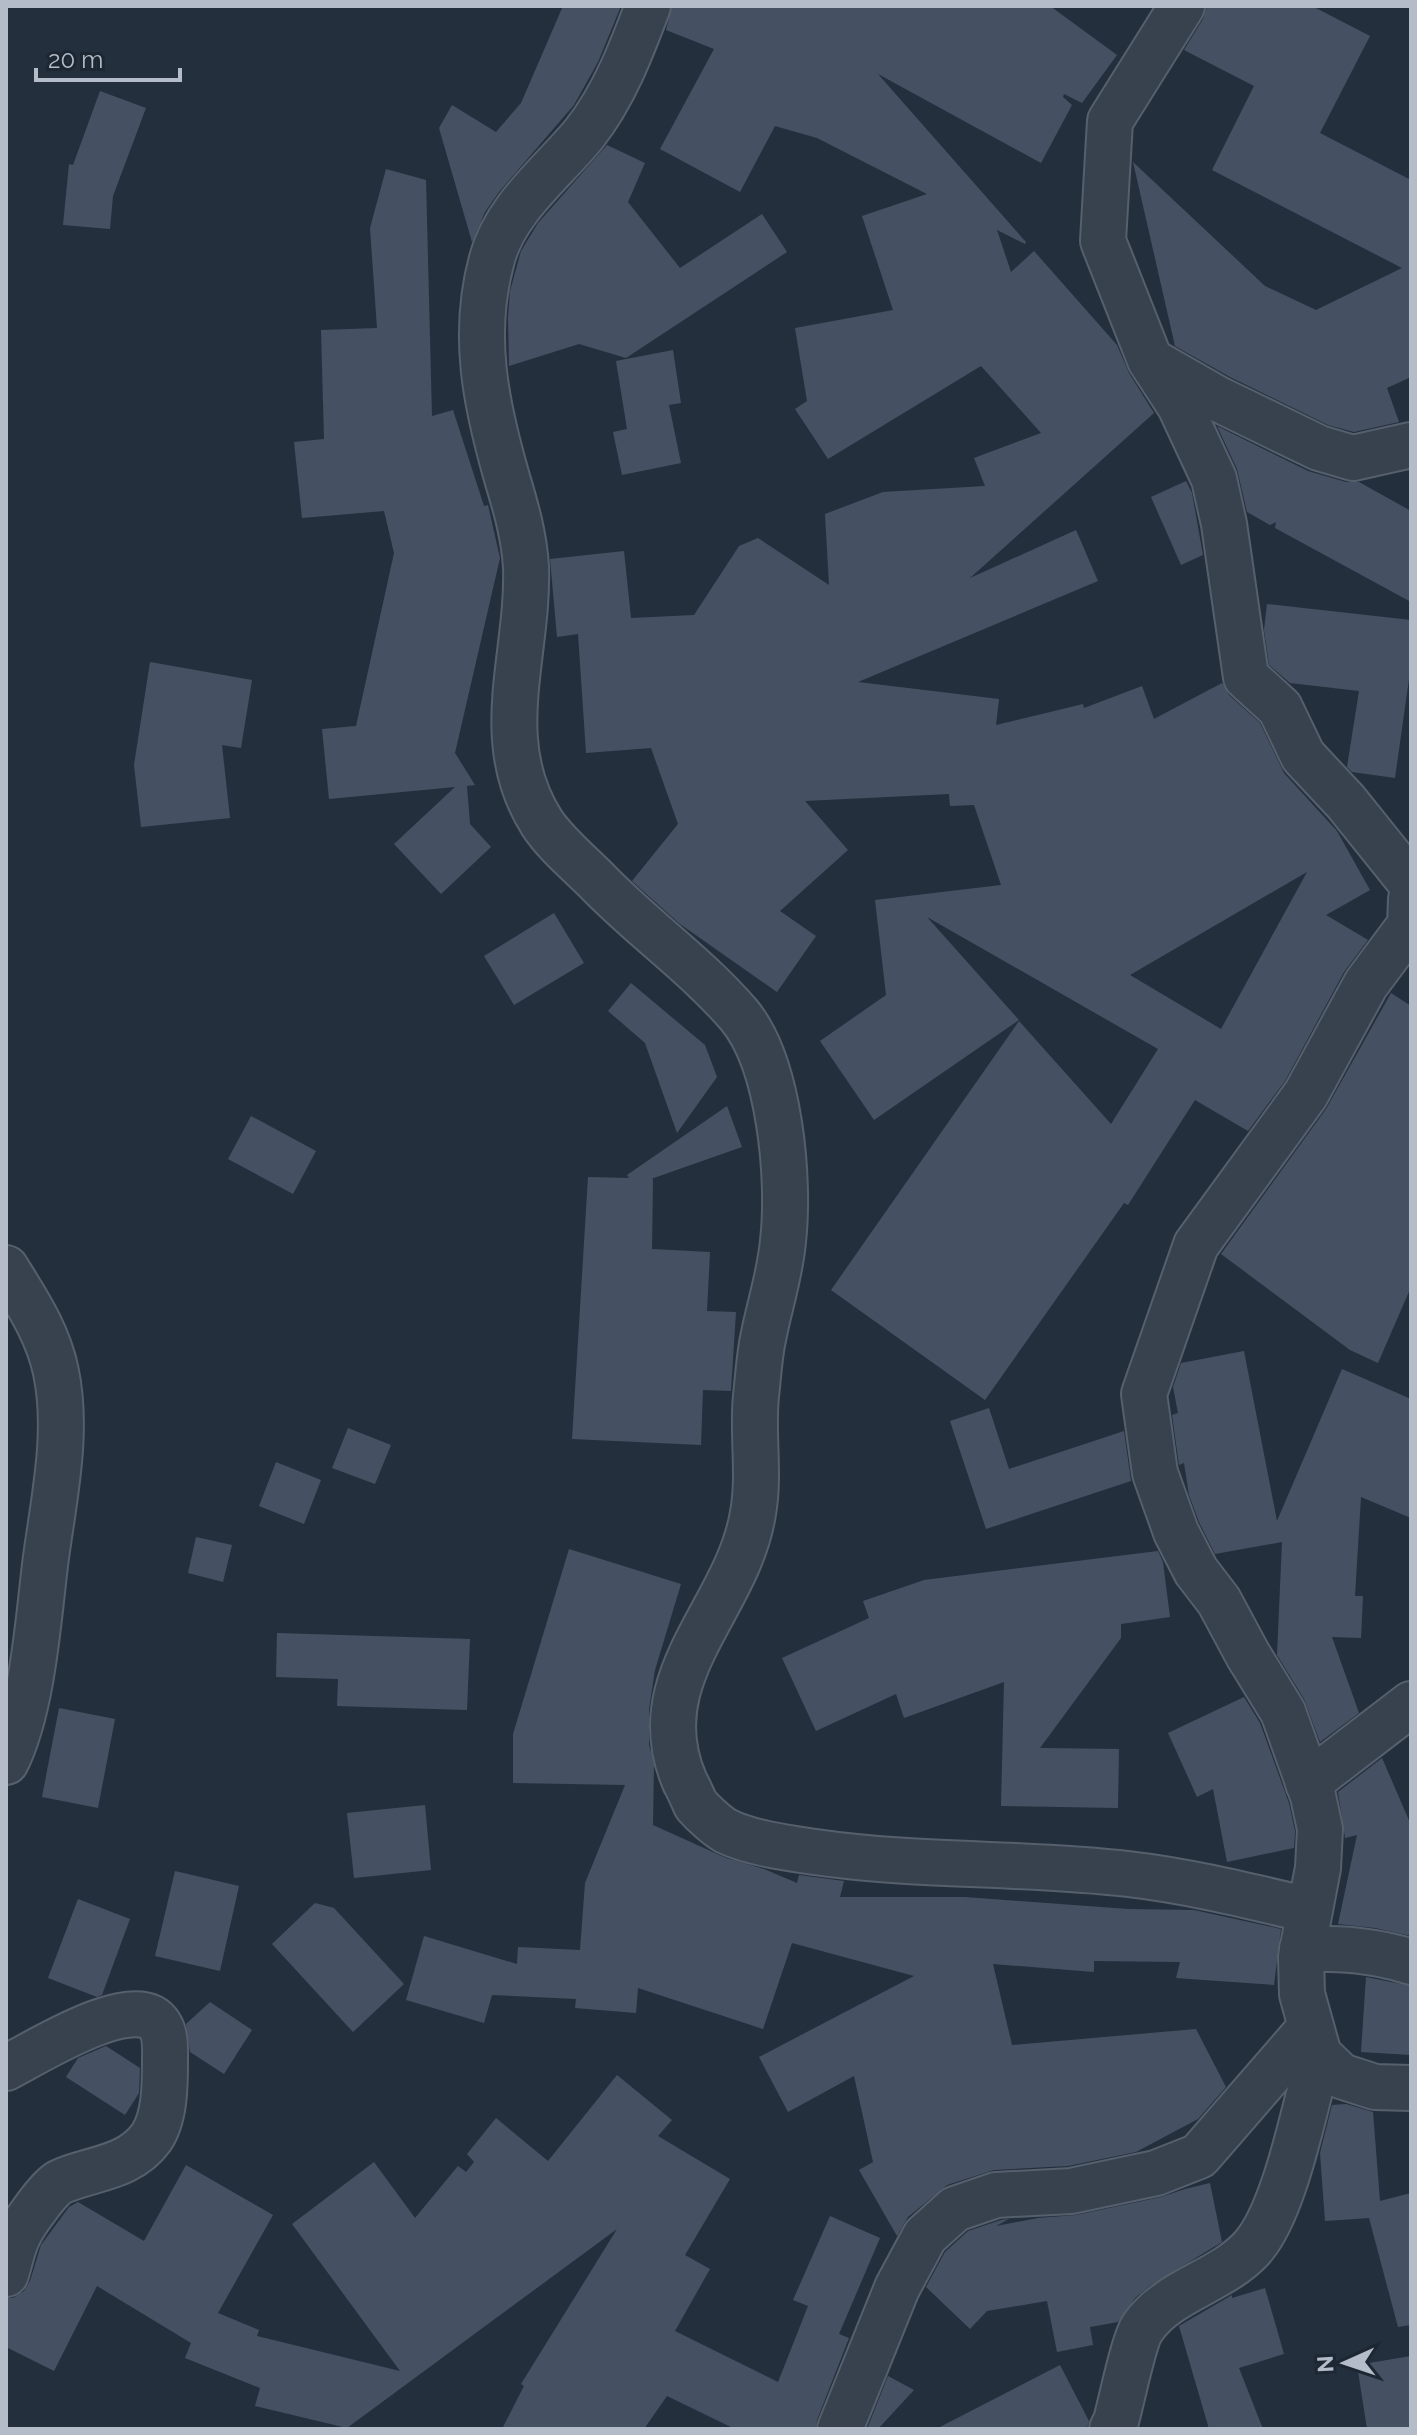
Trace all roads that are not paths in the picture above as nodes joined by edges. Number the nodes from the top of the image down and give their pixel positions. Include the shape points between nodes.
1 (648, 6) edge
2 (1182, 6) edge
3 (1150, 360) junction
4 (1411, 445) edge
5 (1411, 883) edge
6 (1411, 899) edge
7 (6, 1268) edge
8 (1411, 1704) edge
9 (6, 1762) edge
10 (1308, 1783) junction
11 (1305, 1930) junction
12 (1411, 1962) edge
13 (1314, 2041) junction
14 (6, 2068) edge
15 (1393, 2087) edge
16 (1411, 2121) edge
17 (6, 2274) edge
18 (840, 2429) edge
19 (1112, 2429) edge

1 - 11 street via 622,72 588,129 518,207 493,251 480,347 522,524 526,573 512,730 523,782 543,825 616,902 743,1020 765,1063 780,1128 786,1197 783,1246 754,1410 753,1519 738,1562 686,1662 672,1715 676,1760 696,1805 724,1830 781,1847 866,1859 1127,1874 1219,1889
2 - 3 street via 1110,121 1103,241
3 - 4 street via 1319,448 1353,458
3 - 5 street via 1180,406 1214,479 1246,677 1280,708 1303,756
6 - 10 street via 1410,925 1366,984 1306,1094 1196,1245 1144,1394 1155,1473 1176,1532 1283,1712
7 - 9 street via 41,1326 56,1372 61,1435 33,1662
8 - 10 street
10 - 11 street via 1320,1829
11 - 12 street via 1332,1948 1384,1953
11 - 13 street via 1302,1994
13 - 15 street via 1341,2076
13 - 18 street via 1199,2156 1156,2173 1071,2191 996,2195 955,2209 925,2236 897,2288
13 - 19 street via 1283,2184 1269,2223 1252,2249 1221,2275 1172,2300 1142,2328
14 - 17 street via 112,2017 133,2013 160,2025 164,2039 165,2085 153,2136 108,2169 56,2183 18,2234
15 - 16 street

